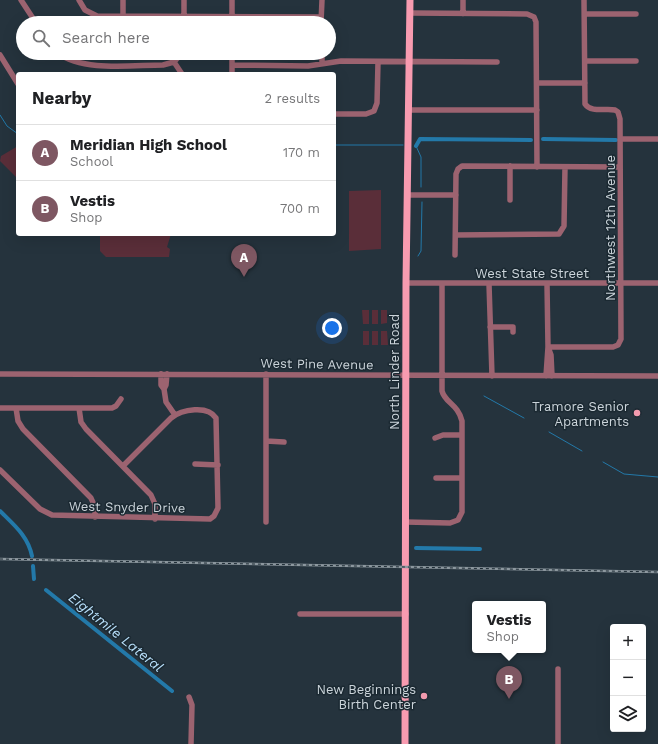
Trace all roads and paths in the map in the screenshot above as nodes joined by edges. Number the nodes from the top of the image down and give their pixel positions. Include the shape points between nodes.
1 (21, 0) edge
2 (79, 0) edge
3 (123, 0) edge
4 (184, 0) edge
5 (232, 0) edge
6 (322, 0) edge
7 (410, 0) edge
8 (463, 0) edge
9 (584, 0) edge
10 (410, 13) junction
11 (463, 14) junction
12 (585, 14) junction
13 (636, 14) dead end
14 (31, 16) edge
15 (108, 16) edge
16 (123, 16) edge
17 (184, 16) edge
18 (232, 16) edge
19 (322, 16) edge
20 (0, 55) edge
21 (68, 60) edge
22 (232, 60) edge
23 (322, 60) edge
24 (585, 61) junction
25 (636, 61) dead end
26 (174, 62) joint
27 (378, 62) junction
28 (409, 62) junction
29 (498, 62) dead end
30 (322, 64) junction
31 (232, 66) junction
32 (181, 72) edge
33 (232, 72) edge
34 (16, 81) edge
35 (537, 83) junction
36 (585, 83) junction
37 (410, 110) junction
38 (537, 110) junction
39 (336, 114) edge
40 (621, 139) junction
41 (658, 139) edge
42 (510, 166) junction
43 (536, 166) junction
44 (565, 166) junction
45 (620, 166) junction
46 (408, 195) junction
47 (456, 195) junction
48 (510, 200) dead end
49 (456, 235) junction
50 (456, 255) dead end
51 (406, 283) junction
52 (442, 283) junction
53 (489, 284) junction
54 (547, 284) junction
55 (621, 284) junction
56 (658, 284) edge
57 (490, 327) junction
58 (513, 332) dead end
59 (548, 347) junction
60 (0, 374) edge
61 (164, 374) junction
62 (266, 374) junction
63 (406, 376) junction
64 (442, 376) junction
65 (492, 376) junction
66 (549, 376) junction
67 (658, 376) edge
68 (121, 399) dead end
69 (0, 408) edge
70 (16, 408) junction
71 (80, 408) junction
72 (175, 415) junction
73 (462, 435) junction
74 (436, 438) dead end
75 (266, 442) junction
76 (284, 442) dead end
77 (194, 464) dead end
78 (218, 465) junction
79 (123, 466) junction
80 (0, 470) edge
81 (436, 478) dead end
82 (462, 478) junction
83 (95, 517) junction
84 (155, 518) junction
85 (266, 522) dead end
86 (406, 522) junction
87 (300, 614) dead end
88 (406, 614) junction
89 (558, 668) dead end
90 (189, 697) dead end
91 (191, 744) edge
92 (405, 744) edge
93 (558, 744) edge

1 - 14 street
2 - 15 street via 85,10 93,15
3 - 16 street
4 - 17 street
5 - 18 street
6 - 19 street
7 - 10 main road, North Linder Road
8 - 11 street
9 - 12 street
10 - 11 street
10 - 28 main road, North Linder Road
11 - 35 street via 527,14 534,17
12 - 13 street
12 - 24 street
20 - 34 street
21 - 26 street via 89,65 163,65
22 - 31 street
23 - 30 street
24 - 25 street
24 - 36 street
26 - 32 street
27 - 28 street
27 - 30 street via 341,61
27 - 39 street via 377,103 374,111 366,114
28 - 29 street
28 - 37 main road, North Linder Road
30 - 31 street
31 - 33 street
35 - 36 street
35 - 38 street
36 - 40 street, Northwest 12th Avenue via 587,107 618,112
37 - 38 street
37 - 46 main road, North Linder Road
38 - 43 street
40 - 41 street
40 - 45 street, Northwest 12th Avenue
42 - 43 street
42 - 47 street via 462,166 456,174
42 - 48 street
43 - 44 street
44 - 45 street
44 - 49 street via 562,232 556,235
45 - 55 street, Northwest 12th Avenue
46 - 47 street
46 - 51 main road, North Linder Road
47 - 49 street
49 - 50 street
51 - 52 street, West State Street
51 - 63 main road, North Linder Road
52 - 53 street, West State Street
52 - 64 street
53 - 54 street, West State Street
53 - 57 street
54 - 55 street, West State Street
54 - 59 street
55 - 56 street, West State Street
55 - 59 street, Northwest 12th Avenue via 621,339 618,344 613,347
57 - 58 street via 513,327
57 - 65 street
59 - 66 street via 551,355
60 - 61 street, West Pine Avenue
61 - 62 street, West Pine Avenue
61 - 72 street via 161,385 166,402
62 - 63 street, West Pine Avenue
62 - 75 street
63 - 64 street, West Pine Avenue
63 - 86 main road, North Linder Road
64 - 65 street, West Pine Avenue
64 - 73 street via 441,397 460,412
65 - 66 street, West Pine Avenue
66 - 67 street, West Pine Avenue
68 - 71 street via 112,408
69 - 70 street
70 - 71 street
70 - 83 street via 18,421 23,429 91,498 95,507
71 - 79 street via 83,426
72 - 78 street via 206,410 214,414 217,422
72 - 79 street
73 - 74 street via 443,435
73 - 82 street
75 - 76 street
75 - 85 street
77 - 78 street
78 - 84 street, West Snyder Drive via 218,508 214,516 210,519
79 - 84 street via 151,495 155,504
80 - 83 street, West Snyder Drive via 40,509 56,516
81 - 82 street
82 - 86 street via 462,512 458,520 450,523
83 - 84 street, West Snyder Drive
86 - 88 main road, North Linder Road
87 - 88 street
88 - 92 main road, North Linder Road
89 - 93 street
90 - 91 street via 192,705

